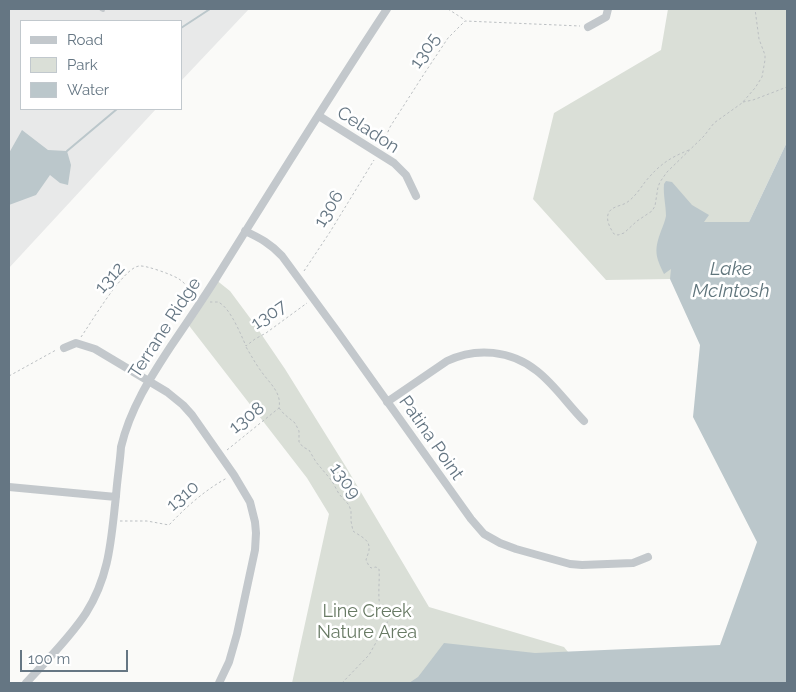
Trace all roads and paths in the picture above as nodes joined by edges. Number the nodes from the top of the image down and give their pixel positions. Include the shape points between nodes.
1 (387, 9) edge
2 (448, 9) edge
3 (608, 9) edge
4 (754, 9) edge
5 (465, 21) junction
6 (588, 27) joint
7 (787, 87) edge
8 (742, 102) junction
9 (318, 116) junction
10 (689, 150) junction
11 (378, 152) junction
12 (416, 196) dead end
13 (245, 232) junction
14 (298, 278) junction
15 (202, 299) junction
16 (314, 299) junction
17 (76, 343) junction
18 (246, 346) junction
19 (64, 348) joint
20 (9, 376) edge
21 (149, 381) junction
22 (387, 402) junction
23 (279, 408) junction
24 (584, 421) dead end
25 (220, 455) junction
26 (234, 474) junction
27 (9, 487) edge
28 (116, 496) junction
29 (114, 520) junction
30 (648, 557) dead end
31 (26, 683) edge
32 (220, 683) edge
33 (342, 683) edge

1 - 9 street, Terrane Ridge
2 - 5 path
3 - 6 street via 606,17
4 - 8 path via 764,68 755,88
5 - 6 path
5 - 11 path, 1305 via 448,38 390,127
7 - 8 path
8 - 10 path via 714,123
9 - 11 street, Celadon
9 - 13 street, Terrane Ridge
10 - 10 path via 660,182 656,206 652,211 624,233 614,234 608,213 627,202 670,158
11 - 12 street, Celadon via 406,175
11 - 14 path, 1306
13 - 14 street, Patina Point via 274,247
13 - 15 street, Terrane Ridge
14 - 16 street, Patina Point
15 - 17 path, 1312 via 180,279 138,266 119,282
15 - 18 path, 1307 via 224,306
15 - 21 street, Terrane Ridge
16 - 18 path, 1307
16 - 22 street, Patina Point
17 - 19 street
17 - 21 street via 95,349
18 - 23 path, 1308 via 280,398
19 - 20 path
21 - 25 street via 182,405
21 - 28 street, Terrane Ridge via 124,432
22 - 24 street via 447,361 470,353 493,352 520,360 538,372
22 - 30 street, Patina Point via 484,534 525,552 570,564 633,563
23 - 25 path, 1308
23 - 33 path, 1309 via 295,423 299,442 309,450 349,505 353,531 364,538 370,548 366,560 371,568 379,569 379,601 388,621 369,655
25 - 26 street
26 - 29 path, 1310 via 184,509 169,524
26 - 32 street via 253,513 255,550 232,653
27 - 28 street
28 - 29 street, Terrane Ridge
29 - 31 street, Terrane Ridge via 107,566 86,613

